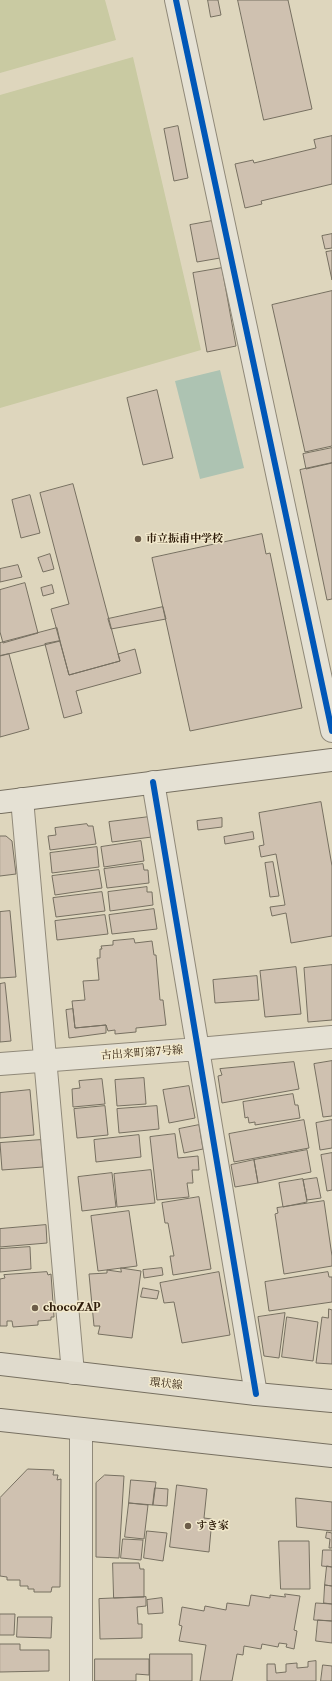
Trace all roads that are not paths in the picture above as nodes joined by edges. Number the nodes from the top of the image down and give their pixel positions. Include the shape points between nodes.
1 (176, 0) edge
2 (332, 731) edge
3 (332, 760) edge
4 (153, 782) junction
5 (22, 799) junction
6 (0, 802) edge
7 (332, 1037) edge
8 (198, 1050) junction
9 (45, 1060) junction
10 (0, 1064) edge
11 (0, 1364) edge
12 (73, 1373) junction
13 (256, 1394) junction
14 (332, 1401) edge
15 (0, 1420) edge
16 (80, 1429) junction
17 (332, 1456) edge
18 (80, 1681) edge

1 - 2 street
3 - 4 street
4 - 5 street
4 - 8 street
5 - 6 street
5 - 9 street
7 - 8 street, 古出来町第7号線
8 - 9 street, 古出来町第7号線
8 - 13 street
9 - 10 street, 古出来町第7号線
9 - 12 street
11 - 12 main road, 環状線
12 - 13 main road, 環状線
13 - 14 main road, 環状線
15 - 16 main road
16 - 17 main road
16 - 18 street

